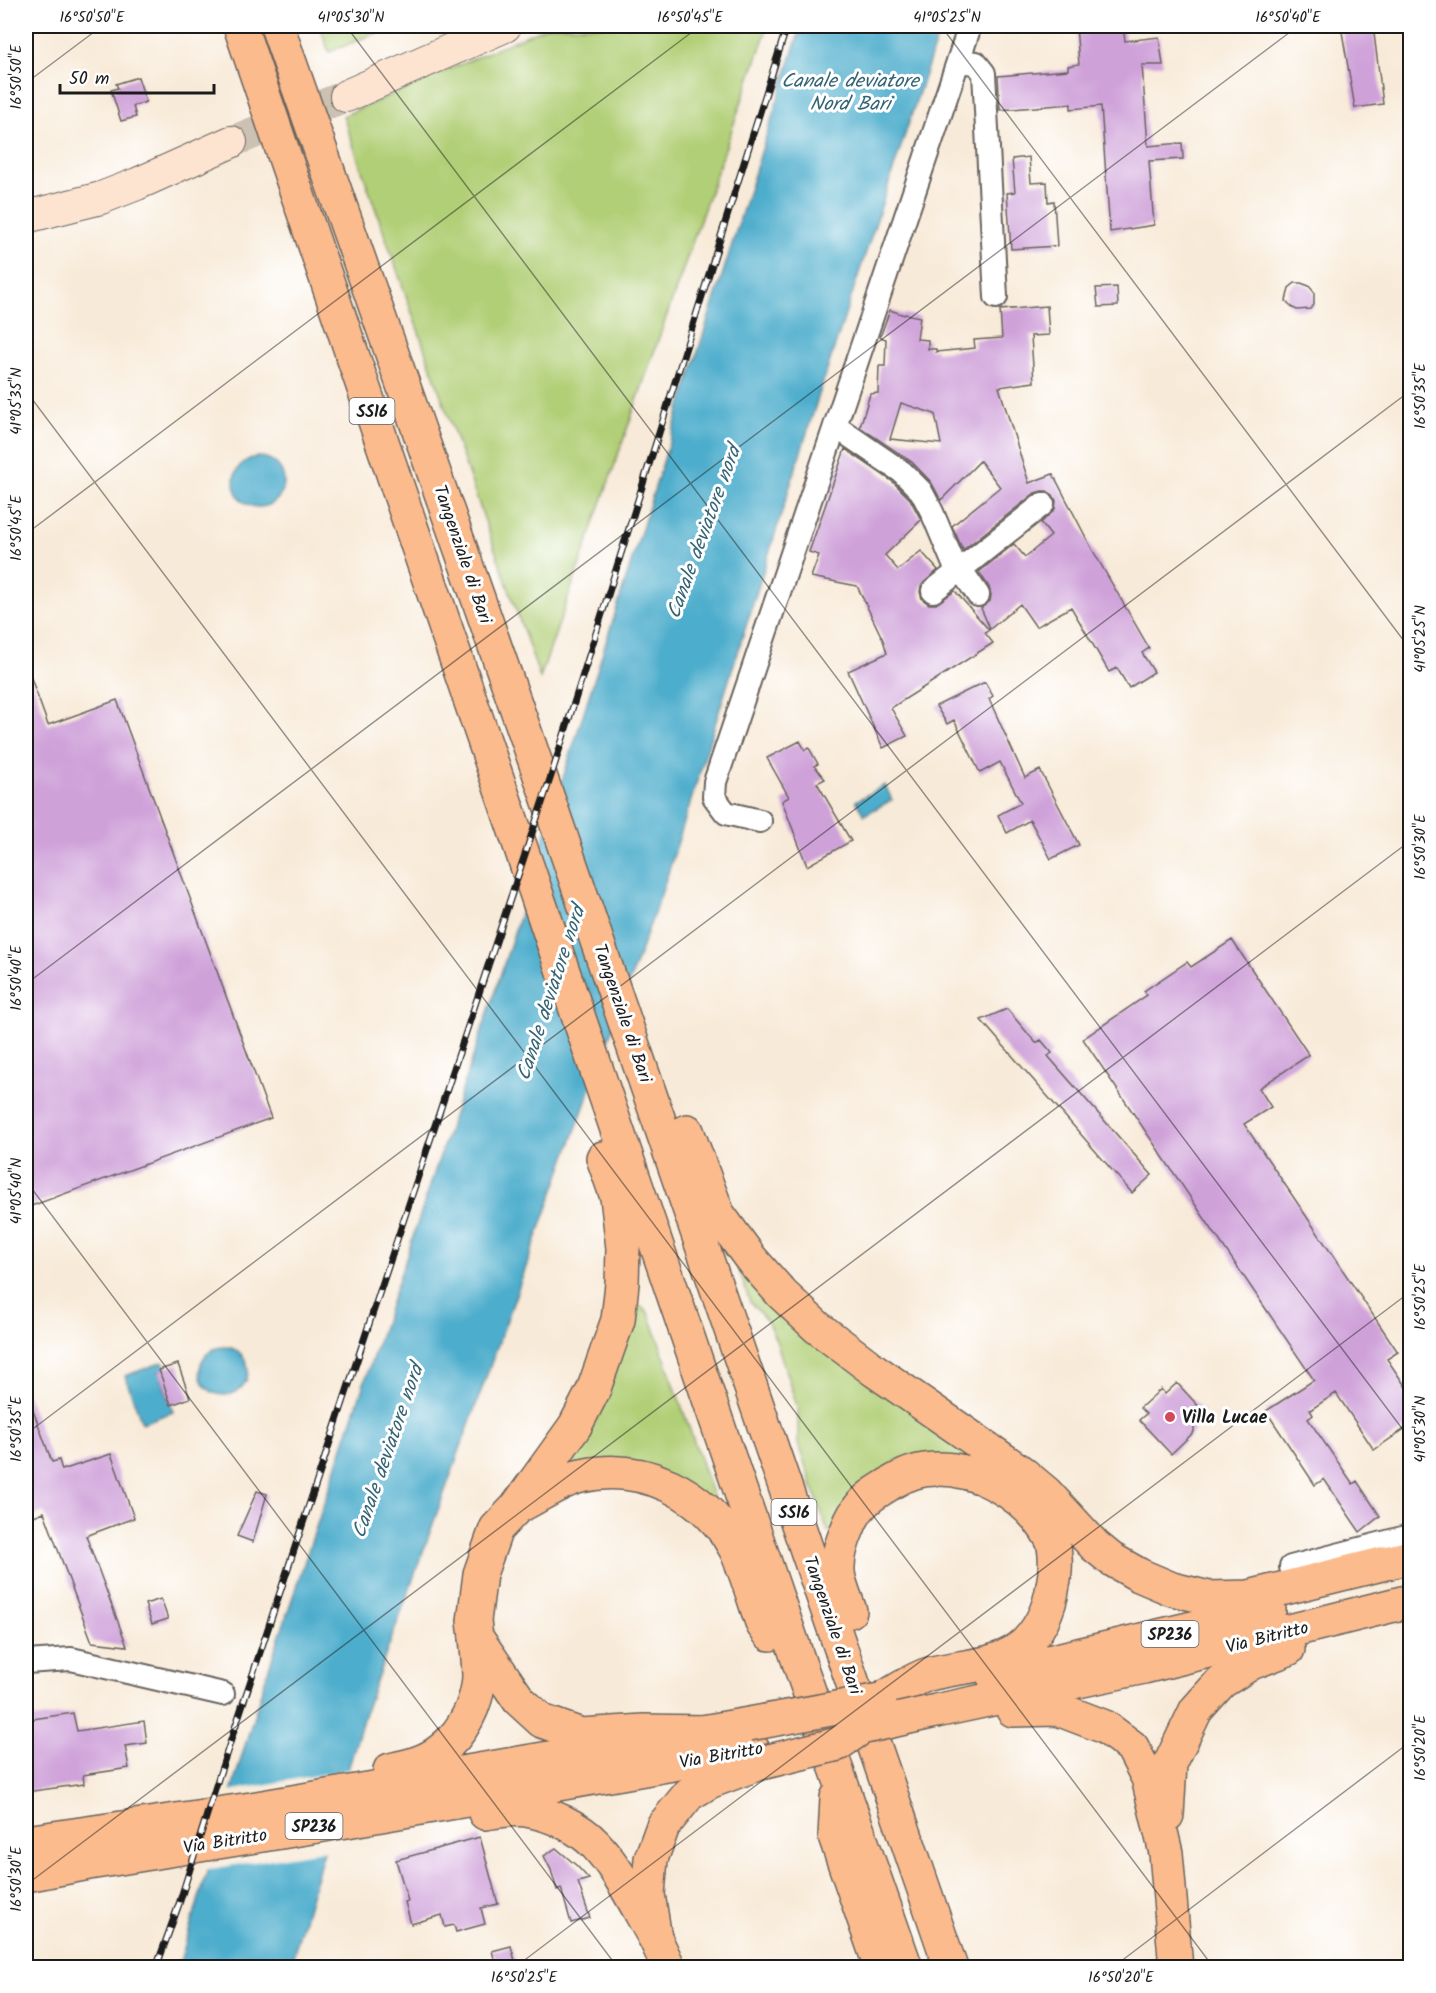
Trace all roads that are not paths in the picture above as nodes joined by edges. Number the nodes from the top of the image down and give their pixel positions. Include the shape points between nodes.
1 (240, 26) edge
2 (505, 26) edge
3 (970, 26) edge
4 (281, 32) edge
5 (958, 61) junction
6 (346, 96) tunnel mouth
7 (231, 142) tunnel mouth
8 (26, 217) edge
9 (996, 297) dead end
10 (836, 426) junction
11 (1043, 504) dead end
12 (961, 570) junction
13 (933, 591) dead end
14 (978, 595) dead end
15 (760, 821) dead end
16 (638, 1056) junction
17 (598, 1107) junction
18 (516, 1508) junction
19 (1410, 1536) edge
20 (1410, 1557) edge
21 (1291, 1567) dead end
22 (1410, 1573) edge
23 (1410, 1601) edge
24 (1410, 1618) edge
25 (476, 1637) junction
26 (26, 1662) edge
27 (802, 1671) junction
28 (223, 1694) dead end
29 (933, 1700) junction
30 (872, 1710) junction
31 (707, 1732) junction
32 (753, 1746) junction
33 (533, 1775) junction
34 (838, 1775) junction
35 (26, 1842) edge
36 (86, 1848) junction
37 (1166, 1853) junction
38 (914, 1858) junction
39 (26, 1875) edge
40 (655, 1938) junction
41 (669, 1968) edge
42 (880, 1968) edge
43 (906, 1968) edge
44 (951, 1968) edge
45 (974, 1968) edge
46 (1176, 1968) edge

1 - 17 main road, SS16 via 544,918 550,1004
2 - 6 street
3 - 5 street
4 - 16 main road, Tangenziale di Bari / SS16
5 - 9 street via 976,63 984,73
5 - 10 street
7 - 8 street via 101,198
10 - 12 street via 902,472 921,491 953,562
10 - 15 street via 714,782 714,797 726,813
11 - 12 street
12 - 13 street
12 - 14 street
16 - 20 main road via 684,1123 718,1214 782,1293 817,1327 874,1370 1021,1472 1111,1558 1172,1589 1219,1598 1249,1597
16 - 30 main road, Tangenziale di Bari / SS16
17 - 18 main road via 623,1248 618,1320 593,1391 575,1426
17 - 27 main road, SS16
18 - 25 main road via 496,1529 480,1574 474,1621
18 - 27 main road via 578,1476 609,1472 667,1483 690,1496 714,1517 735,1548 763,1625
19 - 21 street
22 - 29 main road, Via Bitritto / SP236
23 - 29 main road, Via Bitritto / SP236 via 1144,1667
24 - 37 main road via 1284,1650 1251,1663 1221,1682 1196,1710 1170,1764
25 - 31 main road via 519,1700 542,1721 581,1735
25 - 36 main road via 478,1679 472,1708 441,1751 415,1764 382,1772 133,1814
26 - 28 street via 71,1659
27 - 34 main road, SS16
29 - 30 main road, Via Bitritto / SP236, bridge
30 - 30 main road via 862,1648 838,1572 840,1547 853,1515 877,1491 924,1470 981,1476 1005,1489 1052,1538 1056,1571 1050,1605 1038,1628 1020,1648 997,1660 926,1675
30 - 32 main road, bridge via 838,1744
30 - 37 main road via 942,1728 1015,1709 1058,1709 1105,1727 1132,1747 1148,1778
30 - 38 main road, Tangenziale di Bari / SS16
31 - 32 main road, Via Bitritto / SP236
31 - 33 main road, Via Bitritto / SP236
32 - 33 main road, Via Bitritto / SP236
32 - 40 main road via 689,1794 663,1826 651,1859 648,1894
33 - 36 main road, Via Bitritto / SP236 via 251,1809
34 - 42 main road via 835,1836
34 - 43 main road, SS16
35 - 36 main road, Via Bitritto / SP236
36 - 39 main road, Via Bitritto / SP236
36 - 40 main road via 141,1868 525,1810 556,1819 595,1844 620,1877
37 - 46 main road
38 - 44 main road, Tangenziale di Bari / SS16
38 - 45 main road via 956,1915
40 - 41 main road

